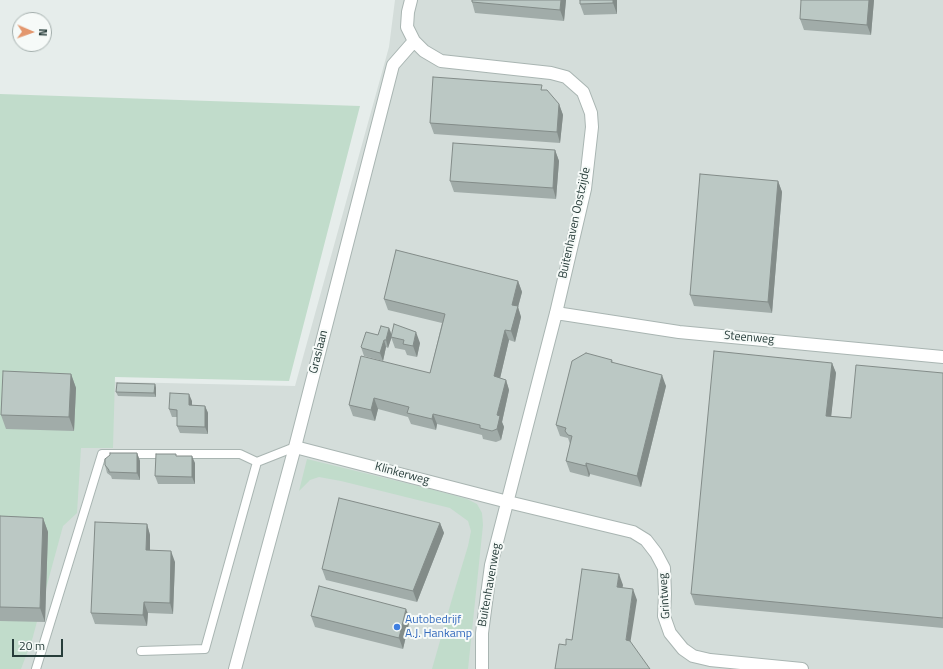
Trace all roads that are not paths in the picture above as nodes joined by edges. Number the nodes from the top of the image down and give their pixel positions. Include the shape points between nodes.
1 (411, 0) edge
2 (414, 41) junction
3 (556, 313) junction
4 (943, 357) edge
5 (295, 447) junction
6 (257, 462) junction
7 (508, 502) junction
8 (141, 651) dead end
9 (36, 669) edge
10 (235, 669) edge
11 (482, 669) edge
12 (802, 669) edge

1 - 2 street, Buitenhaven Oostzijde via 407,27
2 - 3 street, Buitenhaven Oostzijde via 424,51 441,61 551,73 566,77 583,92 591,113 592,127 585,189
2 - 5 street, Graslaan via 393,65
3 - 4 street, Steenweg via 679,332
3 - 7 street, Buitenhaven Oostzijde
5 - 6 lane
5 - 7 street, Klinkerweg
5 - 10 street, Graslaan
6 - 8 lane via 205,649
6 - 9 lane via 240,454 102,454
7 - 11 street, Buitenhavenweg via 491,565 482,633
7 - 12 street, Grintweg via 633,532 646,540 664,568 664,616 670,633 693,656

